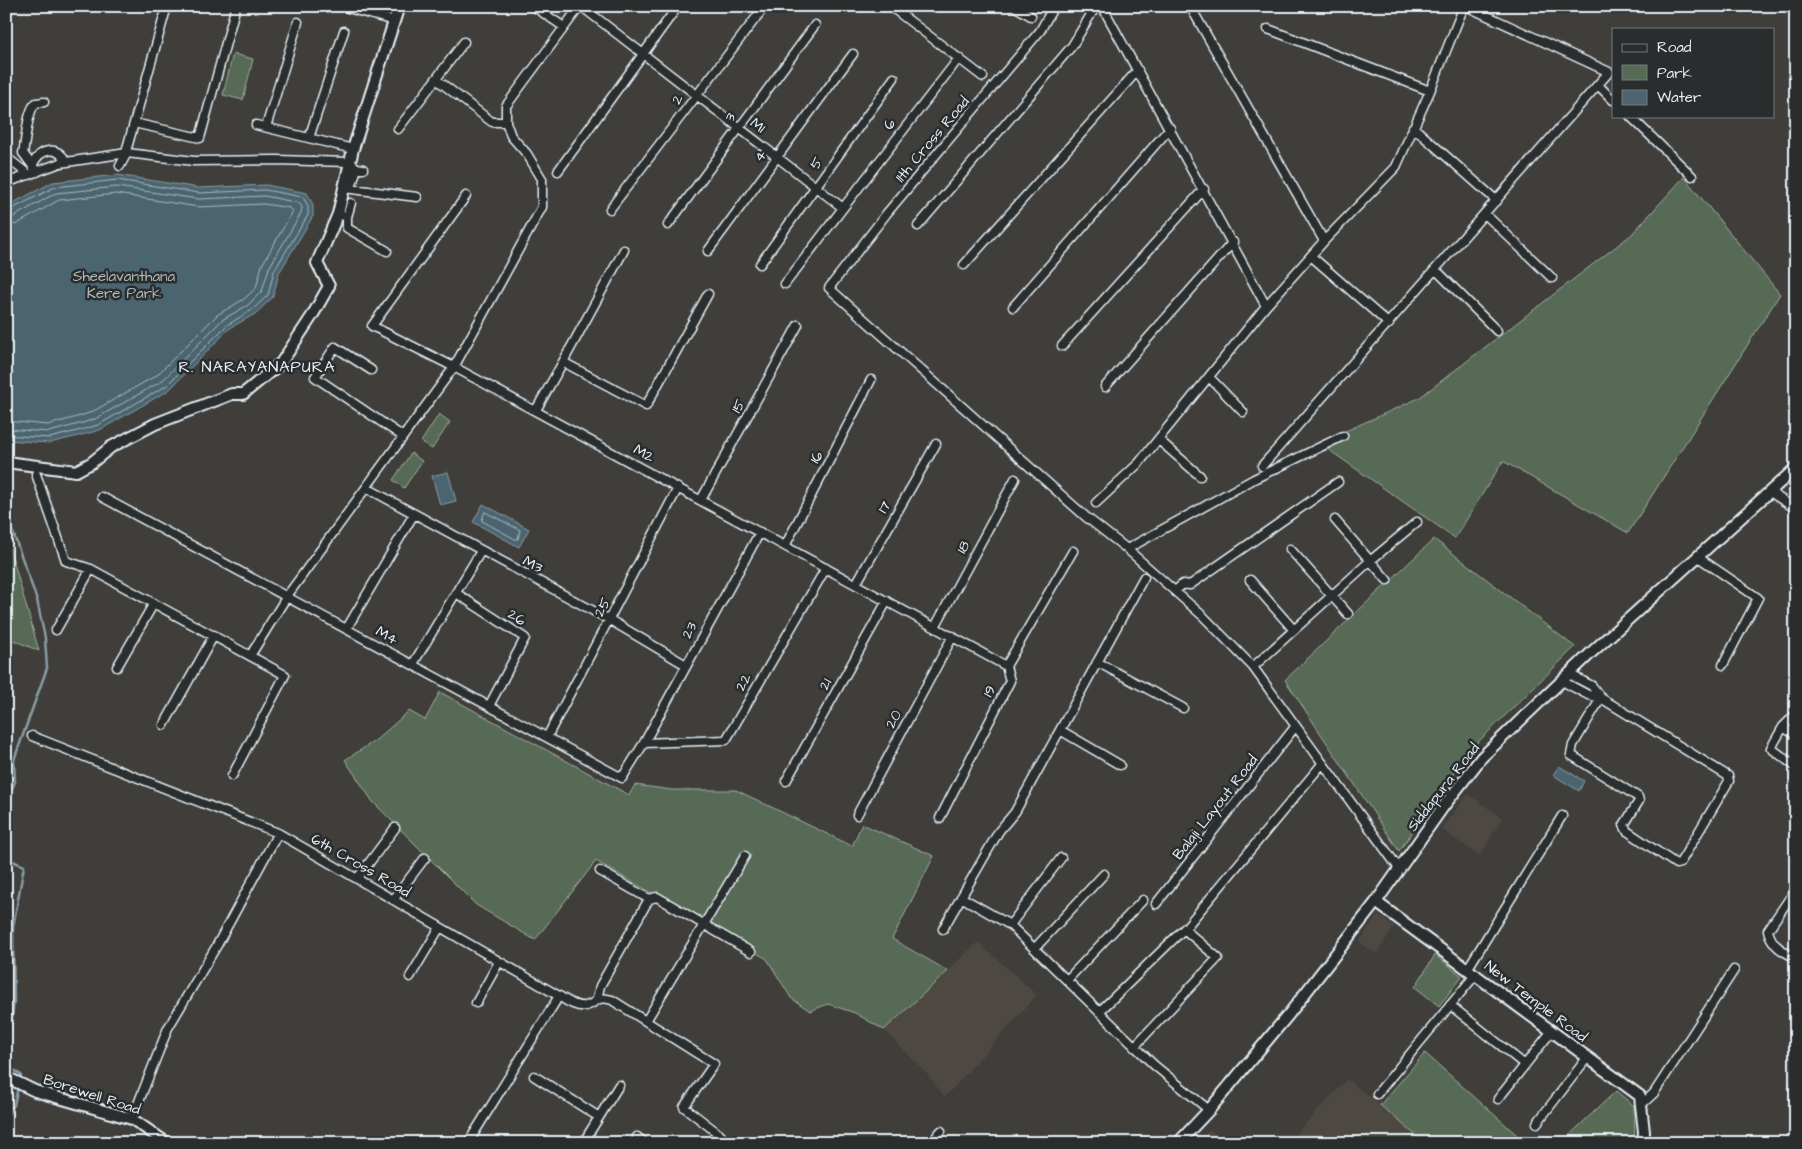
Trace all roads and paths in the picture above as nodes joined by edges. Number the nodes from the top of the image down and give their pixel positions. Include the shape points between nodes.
1 (167, 6) edge
2 (236, 6) edge
3 (341, 6) edge
4 (399, 6) edge
5 (533, 6) edge
6 (580, 6) edge
7 (678, 6) edge
8 (765, 6) edge
9 (890, 6) edge
10 (1014, 6) edge
11 (1054, 6) edge
12 (1096, 6) edge
13 (1102, 6) edge
14 (1190, 6) edge
15 (1465, 6) edge
16 (1030, 16) dead end
17 (394, 21) junction
18 (298, 22) dead end
19 (815, 25) dead end
20 (564, 27) junction
21 (1268, 29) dead end
22 (344, 31) dead end
23 (464, 42) dead end
24 (642, 54) junction
25 (853, 54) dead end
26 (959, 58) junction
27 (1138, 70) junction
28 (983, 77) dead end
29 (894, 78) dead end
30 (436, 79) junction
31 (1599, 86) junction
32 (1430, 92) junction
33 (696, 96) junction
34 (1612, 99) edge
35 (44, 102) dead end
36 (1632, 118) edge
37 (506, 122) junction
38 (134, 123) junction
39 (256, 125) dead end
40 (266, 126) junction
41 (1413, 126) junction
42 (739, 128) junction
43 (1170, 128) junction
44 (398, 129) dead end
45 (309, 138) junction
46 (352, 149) junction
47 (127, 150) junction
48 (777, 156) junction
49 (6, 157) edge
50 (66, 162) junction
51 (33, 164) junction
52 (120, 166) dead end
53 (357, 167) junction
54 (558, 171) dead end
55 (33, 173) junction
56 (1692, 176) dead end
57 (6, 183) edge
58 (816, 187) junction
59 (347, 188) junction
60 (1204, 189) junction
61 (466, 196) dead end
62 (417, 197) dead end
63 (341, 200) junction
64 (1496, 201) junction
65 (843, 208) junction
66 (610, 209) dead end
67 (1485, 214) junction
68 (342, 215) junction
69 (668, 224) dead end
70 (918, 226) dead end
71 (1324, 241) junction
72 (1233, 242) junction
73 (624, 250) dead end
74 (387, 251) dead end
75 (708, 251) dead end
76 (1311, 256) junction
77 (760, 264) dead end
78 (964, 265) dead end
79 (1436, 270) junction
80 (1552, 278) dead end
81 (785, 284) dead end
82 (708, 294) dead end
83 (1266, 306) junction
84 (1013, 308) dead end
85 (1389, 324) junction
86 (798, 326) dead end
87 (1497, 332) dead end
88 (1062, 346) dead end
89 (564, 362) junction
90 (454, 366) junction
91 (371, 370) dead end
92 (1209, 377) junction
93 (871, 380) dead end
94 (1105, 387) dead end
95 (536, 410) junction
96 (1243, 412) dead end
97 (402, 436) junction
98 (1343, 436) dead end
99 (1159, 440) junction
100 (936, 444) dead end
101 (6, 462) edge
102 (1262, 466) dead end
103 (1796, 468) edge
104 (36, 474) dead end
105 (1200, 476) dead end
106 (1015, 480) dead end
107 (1338, 482) dead end
108 (367, 488) junction
109 (678, 488) junction
110 (1770, 492) junction
111 (102, 497) dead end
112 (702, 500) junction
113 (1096, 503) dead end
114 (1796, 509) edge
115 (414, 514) junction
116 (1334, 520) dead end
117 (1417, 522) dead end
118 (760, 532) junction
119 (785, 546) junction
120 (1127, 549) junction
121 (1290, 549) dead end
122 (481, 551) junction
123 (1073, 551) dead end
124 (1698, 557) junction
125 (1370, 561) junction
126 (826, 568) junction
127 (91, 569) junction
128 (1144, 576) dead end
129 (1250, 580) dead end
130 (1387, 580) dead end
131 (856, 584) junction
132 (1190, 585) junction
133 (1175, 591) junction
134 (456, 593) junction
135 (287, 596) junction
136 (1332, 596) junction
137 (1184, 600) junction
138 (887, 601) junction
139 (154, 603) junction
140 (1348, 614) dead end
141 (610, 620) junction
142 (935, 627) junction
143 (347, 628) junction
144 (1293, 629) junction
145 (56, 630) dead end
146 (214, 635) junction
147 (953, 636) junction
148 (250, 656) junction
149 (1097, 662) junction
150 (413, 664) junction
151 (686, 665) junction
152 (1723, 665) dead end
153 (1006, 666) junction
154 (117, 667) dead end
155 (1253, 667) junction
156 (1566, 677) junction
157 (1601, 698) junction
158 (489, 706) junction
159 (1183, 708) dead end
160 (1796, 714) edge
161 (164, 725) dead end
162 (1295, 727) junction
163 (1783, 727) junction
164 (1060, 730) junction
165 (1796, 735) edge
166 (32, 736) dead end
167 (547, 737) junction
168 (644, 743) junction
169 (1322, 764) junction
170 (1120, 765) dead end
171 (1796, 767) edge
172 (232, 776) dead end
173 (786, 781) dead end
174 (857, 815) dead end
175 (1562, 816) dead end
176 (940, 818) dead end
177 (395, 828) dead end
178 (278, 832) junction
179 (745, 856) dead end
180 (425, 858) dead end
181 (1061, 858) dead end
182 (1400, 870) junction
183 (600, 871) dead end
184 (1104, 874) dead end
185 (357, 879) junction
186 (1796, 890) edge
187 (961, 897) junction
188 (648, 899) junction
189 (393, 900) junction
190 (1143, 900) dead end
191 (1376, 902) junction
192 (1156, 904) dead end
193 (704, 924) junction
194 (1010, 925) junction
195 (440, 927) junction
196 (943, 929) dead end
197 (1184, 929) junction
198 (1034, 948) junction
199 (751, 952) dead end
200 (1796, 958) edge
201 (499, 962) junction
202 (1734, 970) dead end
203 (1472, 971) junction
204 (410, 977) dead end
205 (1067, 980) junction
206 (560, 996) junction
207 (597, 999) junction
208 (476, 1002) dead end
209 (1450, 1005) junction
210 (1100, 1012) junction
211 (646, 1021) junction
212 (1551, 1032) junction
213 (1134, 1046) junction
214 (1587, 1058) junction
215 (1525, 1065) junction
216 (534, 1076) dead end
217 (8, 1078) edge
218 (619, 1085) dead end
219 (1377, 1094) dead end
220 (1498, 1098) dead end
221 (1641, 1105) junction
222 (1209, 1110) junction
223 (599, 1117) junction
224 (132, 1119) junction
225 (1537, 1123) dead end
226 (941, 1131) dead end
227 (719, 1134) junction
228 (637, 1137) dead end
229 (167, 1143) edge
230 (468, 1143) edge
231 (583, 1143) edge
232 (645, 1143) edge
233 (712, 1143) edge
234 (727, 1143) edge
235 (931, 1143) edge
236 (1178, 1143) edge
237 (1643, 1143) edge

1 - 38 street
2 - 38 street via 200,138
3 - 17 street
4 - 17 street
5 - 20 street
6 - 20 street
6 - 24 street, M1
7 - 24 street
8 - 33 street, 2
9 - 26 street
10 - 16 street
11 - 120 street, 11th Cross Road via 1040,31 887,213 829,288 1086,517
12 - 70 street via 1072,46
13 - 27 street
14 - 71 street
15 - 31 street via 1609,72
15 - 32 street
17 - 46 street
18 - 40 street
19 - 42 street, 3
20 - 37 street via 506,106
21 - 32 street
22 - 45 street
23 - 30 street
24 - 33 street, M1
24 - 54 street
25 - 48 street, 4
26 - 28 street
26 - 65 street, 6
27 - 43 street
27 - 78 street
29 - 58 street, 5
30 - 37 street via 492,122
30 - 44 street
31 - 34 street
31 - 64 street
32 - 41 street
33 - 42 street, M1
33 - 66 street, 2
35 - 51 street via 30,108 23,153
36 - 56 street
37 - 90 street via 511,136 542,178 542,207
38 - 47 street
39 - 40 street
40 - 45 street
41 - 64 street
41 - 71 street via 1396,167
42 - 48 street, M1
42 - 69 street, 3
43 - 60 street
43 - 84 street
45 - 46 street
46 - 53 street
47 - 50 street
47 - 52 street
47 - 53 street via 194,161 276,160
48 - 58 street, M1
48 - 75 street, 4
49 - 55 street
50 - 51 street via 56,150 46,150
50 - 55 street
51 - 55 street
53 - 59 street
55 - 57 street
58 - 65 street, M1
58 - 77 street, 5
59 - 62 street
59 - 63 street
60 - 72 street
60 - 88 street
61 - 90 street, M2 via 372,326
63 - 68 street
63 - 68 street via 353,203
64 - 67 street
65 - 81 street
67 - 79 street
67 - 80 street
68 - 74 street via 347,228
68 - 101 street via 317,263 329,286 325,297 281,363 243,394 232,394 155,424 111,447 91,464 76,471
71 - 76 street
72 - 83 street
72 - 94 street
73 - 89 street
76 - 83 street
76 - 85 street
79 - 85 street
79 - 87 street
82 - 89 street via 646,406
83 - 92 street
85 - 102 street
86 - 112 street, 15
89 - 95 street
90 - 95 street, M2
90 - 97 street
91 - 97 street via 335,347 315,376
92 - 96 street
92 - 99 street
93 - 119 street, 16
95 - 109 street, M2
97 - 108 street
98 - 120 street via 1254,479
99 - 105 street
99 - 113 street
100 - 131 street, 17
103 - 110 street, Siddapura Road
104 - 127 street via 66,561
106 - 142 street, 18
107 - 132 street
108 - 115 street, M3
108 - 135 street
109 - 112 street, M2
109 - 141 street, 25
110 - 114 street
110 - 124 street, Siddapura Road
111 - 135 street, M4
112 - 118 street, M2
115 - 122 street, M3
115 - 143 street
116 - 125 street
117 - 125 street
118 - 119 street, M2
118 - 151 street, 23
119 - 126 street, M2
120 - 133 street
121 - 136 street
122 - 134 street
122 - 141 street, M3
123 - 153 street, 19
124 - 152 street via 1758,598
124 - 156 street, Siddapura Road
125 - 130 street
125 - 136 street
126 - 131 street, M2
126 - 168 street, 22 via 726,740
127 - 139 street
127 - 145 street
128 - 149 street
129 - 144 street
131 - 138 street, M2
132 - 133 street via 1183,584
132 - 137 street via 1192,592
133 - 137 street
134 - 150 street
134 - 158 street, 26 via 525,638
135 - 143 street, M4
135 - 148 street
136 - 140 street
136 - 144 street
137 - 155 street
138 - 142 street, M2
138 - 173 street, 21
139 - 146 street
139 - 154 street
141 - 151 street, M3
141 - 167 street, 25
142 - 147 street, M2
143 - 150 street, M4
144 - 155 street
146 - 148 street
146 - 161 street
147 - 153 street, M2
147 - 174 street, 20
148 - 172 street via 286,675
149 - 159 street
149 - 164 street
150 - 158 street, M4
151 - 168 street, 23
153 - 176 street, 19 via 1010,681
155 - 162 street
156 - 157 street via 1592,686
156 - 182 street, Siddapura Road via 1482,757
157 - 157 street via 1728,776 1729,781 1680,863 1676,864 1626,831 1624,824 1639,801 1638,797 1571,755 1573,745
158 - 167 street, M4
160 - 163 street
162 - 169 street
162 - 192 street, Balaji Layout Road
163 - 165 street
163 - 171 street via 1771,748
164 - 170 street
164 - 187 street via 1015,812 999,831
166 - 178 street, 6th Cross Road
167 - 168 street, M4 via 622,778
169 - 182 street
169 - 197 street
175 - 203 street
177 - 185 street
178 - 185 street, 6th Cross Road
178 - 224 street via 168,1028
179 - 193 street
180 - 189 street
181 - 194 street
182 - 191 street, Siddapura Road
183 - 188 street
184 - 198 street
185 - 189 street, 6th Cross Road
186 - 200 street via 1768,930 1770,940
187 - 194 street
187 - 196 street
188 - 193 street via 657,897
188 - 207 street via 600,986
189 - 195 street, 6th Cross Road
190 - 205 street
191 - 203 street, New Temple Road
191 - 222 street, Siddapura Road
193 - 199 street
193 - 211 street
194 - 198 street
195 - 201 street, 6th Cross Road
195 - 204 street
197 - 210 street
197 - 213 street via 1218,958
198 - 205 street
201 - 206 street, 6th Cross Road
201 - 208 street
202 - 221 street via 1654,1093
203 - 209 street
203 - 212 street, New Temple Road
205 - 210 street
206 - 207 street, 6th Cross Road via 585,1006
206 - 230 street
207 - 211 street via 612,1000
209 - 215 street
209 - 219 street
210 - 213 street
211 - 227 street via 714,1064 684,1106
212 - 214 street, New Temple Road
212 - 215 street
213 - 222 street
214 - 221 street, New Temple Road via 1640,1096
214 - 225 street
215 - 220 street
216 - 223 street
217 - 224 street, Borewell Road via 27,1087
218 - 223 street
221 - 237 street
222 - 236 street, Siddapura Road
223 - 231 street
224 - 229 street, Borewell Road
226 - 235 street
227 - 233 street
227 - 234 street
228 - 232 street

